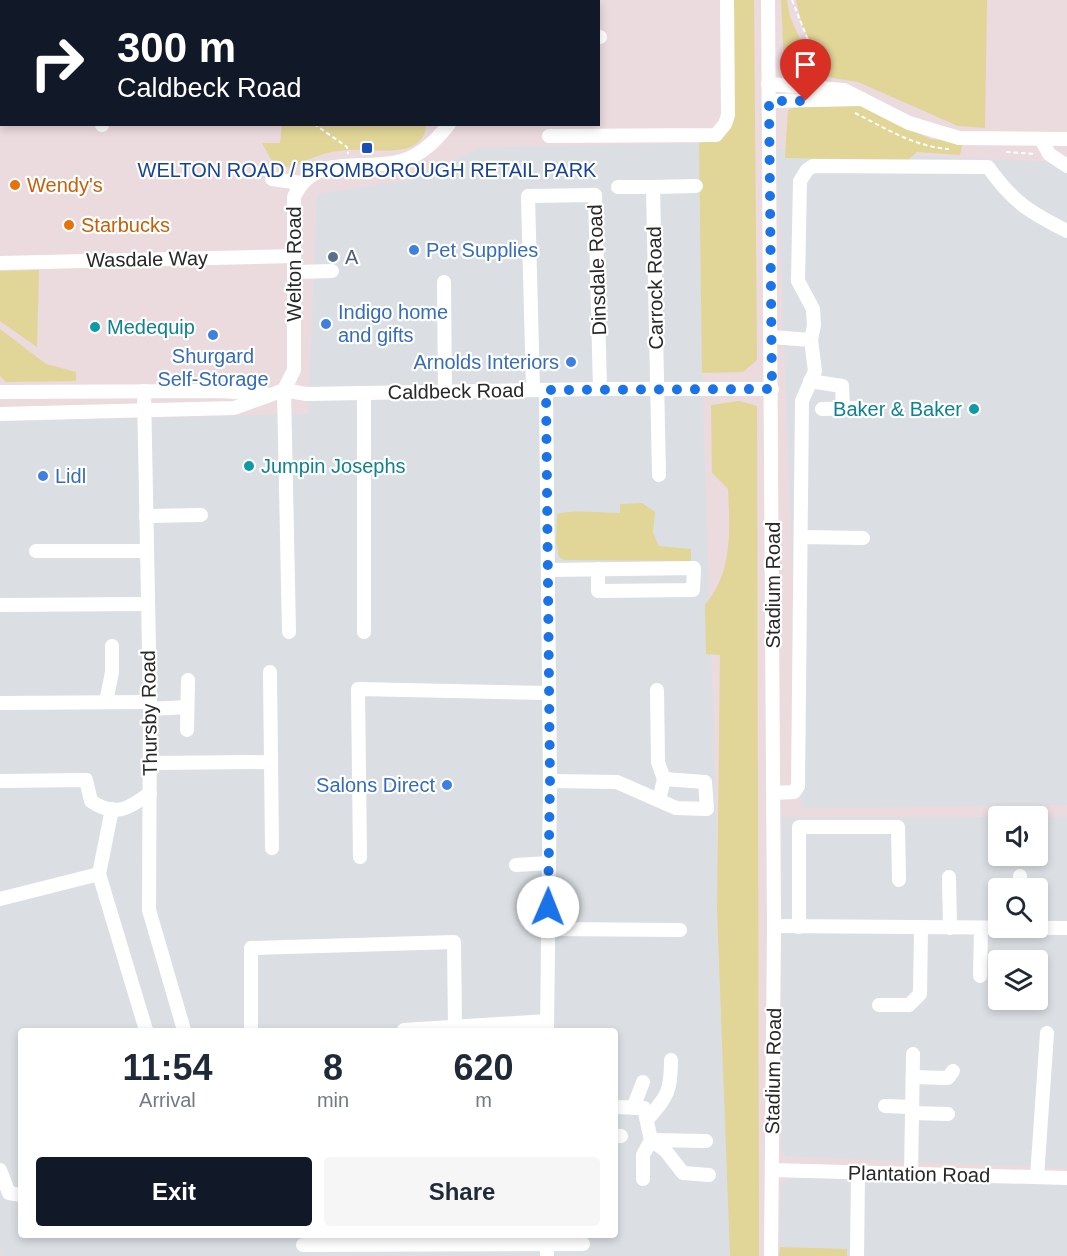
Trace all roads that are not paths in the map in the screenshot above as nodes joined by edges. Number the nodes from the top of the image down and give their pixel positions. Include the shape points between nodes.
1 (728, 0) edge
2 (768, 0) edge
3 (768, 84) junction
4 (862, 99) junction
5 (769, 101) junction
6 (447, 126) edge
7 (549, 136) dead end
8 (1041, 139) junction
9 (1067, 139) edge
10 (1067, 166) edge
11 (272, 179) dead end
12 (300, 183) junction
13 (696, 186) dead end
14 (618, 187) dead end
15 (653, 187) junction
16 (1067, 231) edge
17 (294, 256) junction
18 (0, 263) edge
19 (332, 271) dead end
20 (295, 272) junction
21 (444, 282) dead end
22 (771, 337) junction
23 (811, 340) junction
24 (810, 381) junction
25 (600, 388) junction
26 (657, 389) junction
27 (772, 389) junction
28 (284, 390) junction
29 (539, 390) junction
30 (144, 391) junction
31 (0, 392) edge
32 (445, 392) junction
33 (364, 393) junction
34 (270, 395) junction
35 (0, 405) edge
36 (843, 408) junction
37 (860, 408) dead end
38 (822, 409) dead end
39 (144, 411) junction
40 (61, 412) junction
41 (0, 414) edge
42 (659, 475) dead end
43 (201, 514) dead end
44 (146, 516) junction
45 (801, 537) junction
46 (863, 538) dead end
47 (36, 551) dead end
48 (147, 551) junction
49 (598, 569) junction
50 (548, 570) junction
51 (147, 604) junction
52 (0, 605) edge
53 (364, 632) dead end
54 (289, 633) dead end
55 (112, 646) dead end
56 (270, 672) dead end
57 (188, 680) dead end
58 (657, 690) dead end
59 (549, 693) junction
60 (106, 702) junction
61 (0, 703) edge
62 (150, 705) junction
63 (187, 707) junction
64 (188, 730) dead end
65 (271, 762) junction
66 (150, 763) junction
67 (664, 779) junction
68 (0, 781) edge
69 (550, 781) junction
70 (150, 793) junction
71 (774, 793) junction
72 (659, 800) junction
73 (112, 809) junction
74 (272, 848) dead end
75 (360, 857) dead end
76 (549, 863) junction
77 (516, 865) dead end
78 (99, 873) junction
79 (949, 876) dead end
80 (899, 880) dead end
81 (0, 899) edge
82 (774, 926) junction
83 (799, 927) junction
84 (921, 927) junction
85 (950, 928) junction
86 (981, 928) junction
87 (988, 928) edge
88 (1048, 928) edge
89 (1067, 928) edge
90 (548, 929) junction
91 (680, 930) dead end
92 (980, 976) dead end
93 (879, 1005) dead end
94 (455, 1026) junction
95 (547, 1026) edge
96 (145, 1028) edge
97 (183, 1028) edge
98 (252, 1028) edge
99 (430, 1028) edge
100 (1047, 1033) dead end
101 (914, 1054) dead end
102 (671, 1060) dead end
103 (953, 1071) dead end
104 (913, 1077) junction
105 (643, 1082) dead end
106 (885, 1106) dead end
107 (618, 1107) edge
108 (633, 1108) junction
109 (912, 1110) junction
110 (948, 1114) dead end
111 (647, 1120) junction
112 (651, 1140) junction
113 (706, 1141) dead end
114 (0, 1170) edge
115 (772, 1170) junction
116 (858, 1173) junction
117 (911, 1174) junction
118 (709, 1175) dead end
119 (1037, 1177) junction
120 (1067, 1178) edge
121 (643, 1179) dead end
122 (18, 1195) edge
123 (303, 1245) dead end
124 (504, 1245) edge
125 (547, 1245) edge
126 (577, 1248) edge
127 (771, 1256) edge
128 (857, 1256) edge

1 - 7 street via 728,115 716,135
2 - 3 street, Stadium Road
3 - 4 street via 844,90
3 - 5 street, Stadium Road
4 - 5 street
4 - 8 street via 909,123 959,138
5 - 22 street, Stadium Road
6 - 12 street, Welton Road via 422,152 399,162 334,166
8 - 9 street
8 - 10 street via 1049,154
11 - 12 street
12 - 17 street, Welton Road via 294,197
13 - 15 street
14 - 15 street
15 - 26 street, Carrock Road
16 - 23 street via 1032,213 1007,193 988,167 813,166 800,181 798,281 813,309
17 - 18 street, Wasdale Way
17 - 20 street, Welton Road
19 - 20 street
20 - 28 street, Welton Road via 294,370
21 - 32 street
22 - 23 street
22 - 27 street, Stadium Road
23 - 24 street via 816,359
24 - 36 street via 842,386
24 - 45 street via 802,401
25 - 26 street, Caldbeck Road
25 - 29 street, Caldbeck Road
25 - 29 street, Dinsdale Road via 595,195 528,196
26 - 27 street, Caldbeck Road
26 - 42 street, Carrock Road
27 - 71 street, Stadium Road
28 - 33 street, Caldbeck Road via 306,394
28 - 34 street, Caldbeck Road
28 - 54 street
29 - 32 street, Caldbeck Road
29 - 50 street
30 - 31 street, Caldbeck Road
30 - 34 street, Caldbeck Road
30 - 39 street, Thursby Road
32 - 33 street, Caldbeck Road
33 - 53 street
34 - 39 street, Caldbeck Road via 234,408
35 - 40 street via 44,404
36 - 37 street
36 - 38 street
39 - 40 street, Caldbeck Road
39 - 44 street, Thursby Road
40 - 41 street, Caldbeck Road
43 - 44 street
44 - 48 street, Thursby Road
45 - 46 street
45 - 71 street via 798,786 794,792
47 - 48 street
48 - 51 street, Thursby Road
49 - 49 street via 694,567 693,590 598,591
49 - 50 street
50 - 59 street
51 - 52 street
51 - 62 street, Thursby Road
55 - 60 street
56 - 65 street
57 - 63 street
58 - 67 street via 658,762
59 - 69 street
59 - 75 street via 358,689
60 - 61 street
60 - 62 street
62 - 63 street
62 - 66 street, Thursby Road
63 - 64 street
65 - 66 street
65 - 74 street
66 - 70 street, Thursby Road
67 - 72 street
67 - 72 street via 705,782 707,809 676,808
68 - 73 street via 86,780 91,801 102,809
69 - 72 street via 617,782
69 - 76 street
70 - 73 street via 128,810
70 - 97 street, Thursby Road via 149,910
71 - 82 street, Stadium Road
73 - 78 street
76 - 77 street
76 - 90 street
78 - 81 street
78 - 96 street
79 - 85 street
80 - 83 street via 898,827 799,827
82 - 83 street
82 - 115 street, Stadium Road
83 - 84 street
84 - 85 street
84 - 93 street via 920,994 909,1005
85 - 86 street
86 - 87 street
86 - 92 street
88 - 89 street
90 - 91 street
90 - 95 street
94 - 95 street
94 - 98 street via 454,942 251,948
94 - 99 street
100 - 119 street
101 - 104 street
102 - 111 street via 667,1096
103 - 104 street via 948,1078
104 - 109 street
105 - 108 street
106 - 109 street
107 - 108 street
108 - 111 street via 644,1108
109 - 110 street
109 - 117 street
111 - 112 street
112 - 113 street
112 - 118 street via 665,1150 683,1173
112 - 121 street via 643,1155
114 - 122 street via 9,1193
115 - 116 street, Plantation Road
115 - 127 street, Stadium Road
116 - 117 street, Plantation Road
116 - 128 street
117 - 119 street, Plantation Road
119 - 120 street, Plantation Road
123 - 124 street
124 - 125 street
125 - 126 street

